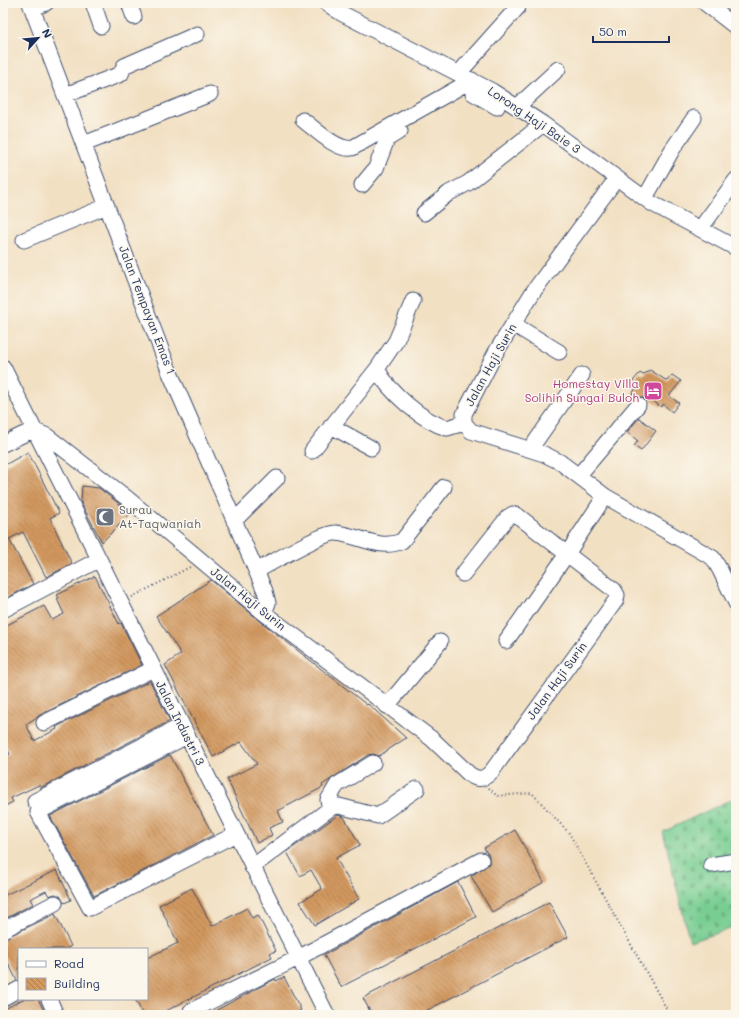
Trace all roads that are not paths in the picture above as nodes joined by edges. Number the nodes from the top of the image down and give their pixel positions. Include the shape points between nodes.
1 (93, 3) edge
2 (326, 3) edge
3 (705, 3) edge
4 (36, 5) edge
5 (518, 7) dead end
6 (734, 22) edge
7 (101, 26) dead end
8 (197, 34) dead end
9 (558, 69) dead end
10 (479, 91) junction
11 (210, 94) dead end
12 (65, 95) junction
13 (439, 99) junction
14 (516, 107) junction
15 (302, 120) dead end
16 (698, 122) dead end
17 (543, 124) junction
18 (84, 144) junction
19 (617, 178) junction
20 (736, 180) edge
21 (362, 185) dead end
22 (645, 198) junction
23 (108, 206) junction
24 (424, 213) dead end
25 (700, 229) junction
26 (24, 240) dead end
27 (736, 248) edge
28 (413, 301) dead end
29 (513, 324) junction
30 (559, 352) dead end
31 (3, 369) edge
32 (377, 369) junction
33 (582, 375) dead end
34 (638, 406) dead end
35 (464, 423) junction
36 (332, 426) junction
37 (33, 430) junction
38 (3, 444) edge
39 (371, 448) dead end
40 (531, 448) junction
41 (312, 451) dead end
42 (579, 475) junction
43 (277, 478) dead end
44 (444, 487) dead end
45 (605, 496) junction
46 (234, 522) junction
47 (567, 554) junction
48 (98, 560) junction
49 (256, 571) junction
50 (463, 574) dead end
51 (736, 603) edge
52 (3, 610) edge
53 (264, 613) junction
54 (440, 642) dead end
55 (506, 642) dead end
56 (153, 669) junction
57 (387, 706) junction
58 (44, 723) dead end
59 (184, 731) junction
60 (373, 763) dead end
61 (417, 789) dead end
62 (35, 801) dead end
63 (330, 809) junction
64 (236, 834) junction
65 (481, 860) dead end
66 (736, 861) edge
67 (711, 865) dead end
68 (252, 867) junction
69 (55, 903) dead end
70 (3, 930) edge
71 (298, 958) junction
72 (18, 990) edge
73 (3, 998) edge
74 (49, 1000) edge
75 (191, 1011) dead end
76 (56, 1015) edge
77 (327, 1015) edge

1 - 7 street
2 - 10 street, Lorong Haji Baie 3
3 - 6 street
4 - 12 street, Jalan Tempayan Emas 1
5 - 10 street
8 - 12 street via 124,66 121,74
9 - 14 street
10 - 13 street
10 - 14 street, Lorong Haji Baie 3
11 - 18 street
12 - 18 street, Jalan Tempayan Emas 1
13 - 15 street via 359,145 346,149
13 - 21 street via 436,110 387,139 376,168
14 - 17 street, Lorong Haji Baie 3
16 - 22 street via 667,159
17 - 19 street, Lorong Haji Baie 3
17 - 24 street via 468,183 449,192
18 - 23 street, Jalan Tempayan Emas 1
19 - 22 street, Lorong Haji Baie 3
19 - 29 street, Jalan Haji Surin via 533,292
20 - 25 street
22 - 25 street, Lorong Haji Baie 3
23 - 26 street
23 - 46 street, Jalan Tempayan Emas 1 via 170,373
25 - 27 street, Lorong Haji Baie 3
28 - 32 street via 396,341
29 - 30 street
29 - 35 street, Jalan Haji Surin via 468,404
31 - 37 street, Jalan Industri 3
32 - 35 street via 390,390 422,414 447,428
32 - 36 street
33 - 40 street
34 - 42 street
35 - 40 street, Jalan Haji Surin via 471,431 481,435
36 - 39 street
36 - 41 street
37 - 38 street
37 - 48 street, Jalan Industri 3
37 - 53 street, Jalan Haji Surin via 47,436 128,499
40 - 42 street, Jalan Haji Surin via 560,462
42 - 45 street, Jalan Haji Surin
43 - 46 street
44 - 49 street via 402,541 393,545 376,544 335,533
45 - 47 street
45 - 51 street, Jalan Haji Surin via 712,558
46 - 49 street, Jalan Tempayan Emas 1
47 - 50 street via 513,514
47 - 55 street
47 - 57 street, Jalan Haji Surin via 614,590 617,598 487,776 475,778 432,739
48 - 52 street
48 - 56 street, Jalan Industri 3
49 - 53 street, Jalan Tempayan Emas 1 via 268,600
53 - 57 street, Jalan Haji Surin
54 - 57 street
56 - 58 street
56 - 59 street, Jalan Industri 3
59 - 62 street
59 - 64 street, Jalan Industri 3
59 - 64 street via 38,812 90,908
60 - 63 street via 337,785 328,800
61 - 63 street via 378,816 339,806
63 - 68 street
64 - 68 street, Jalan Industri 3
65 - 71 street
66 - 67 street
68 - 71 street, Jalan Industri 3
69 - 70 street
71 - 75 street
71 - 77 street, Jalan Industri 3
72 - 73 street
74 - 76 street

